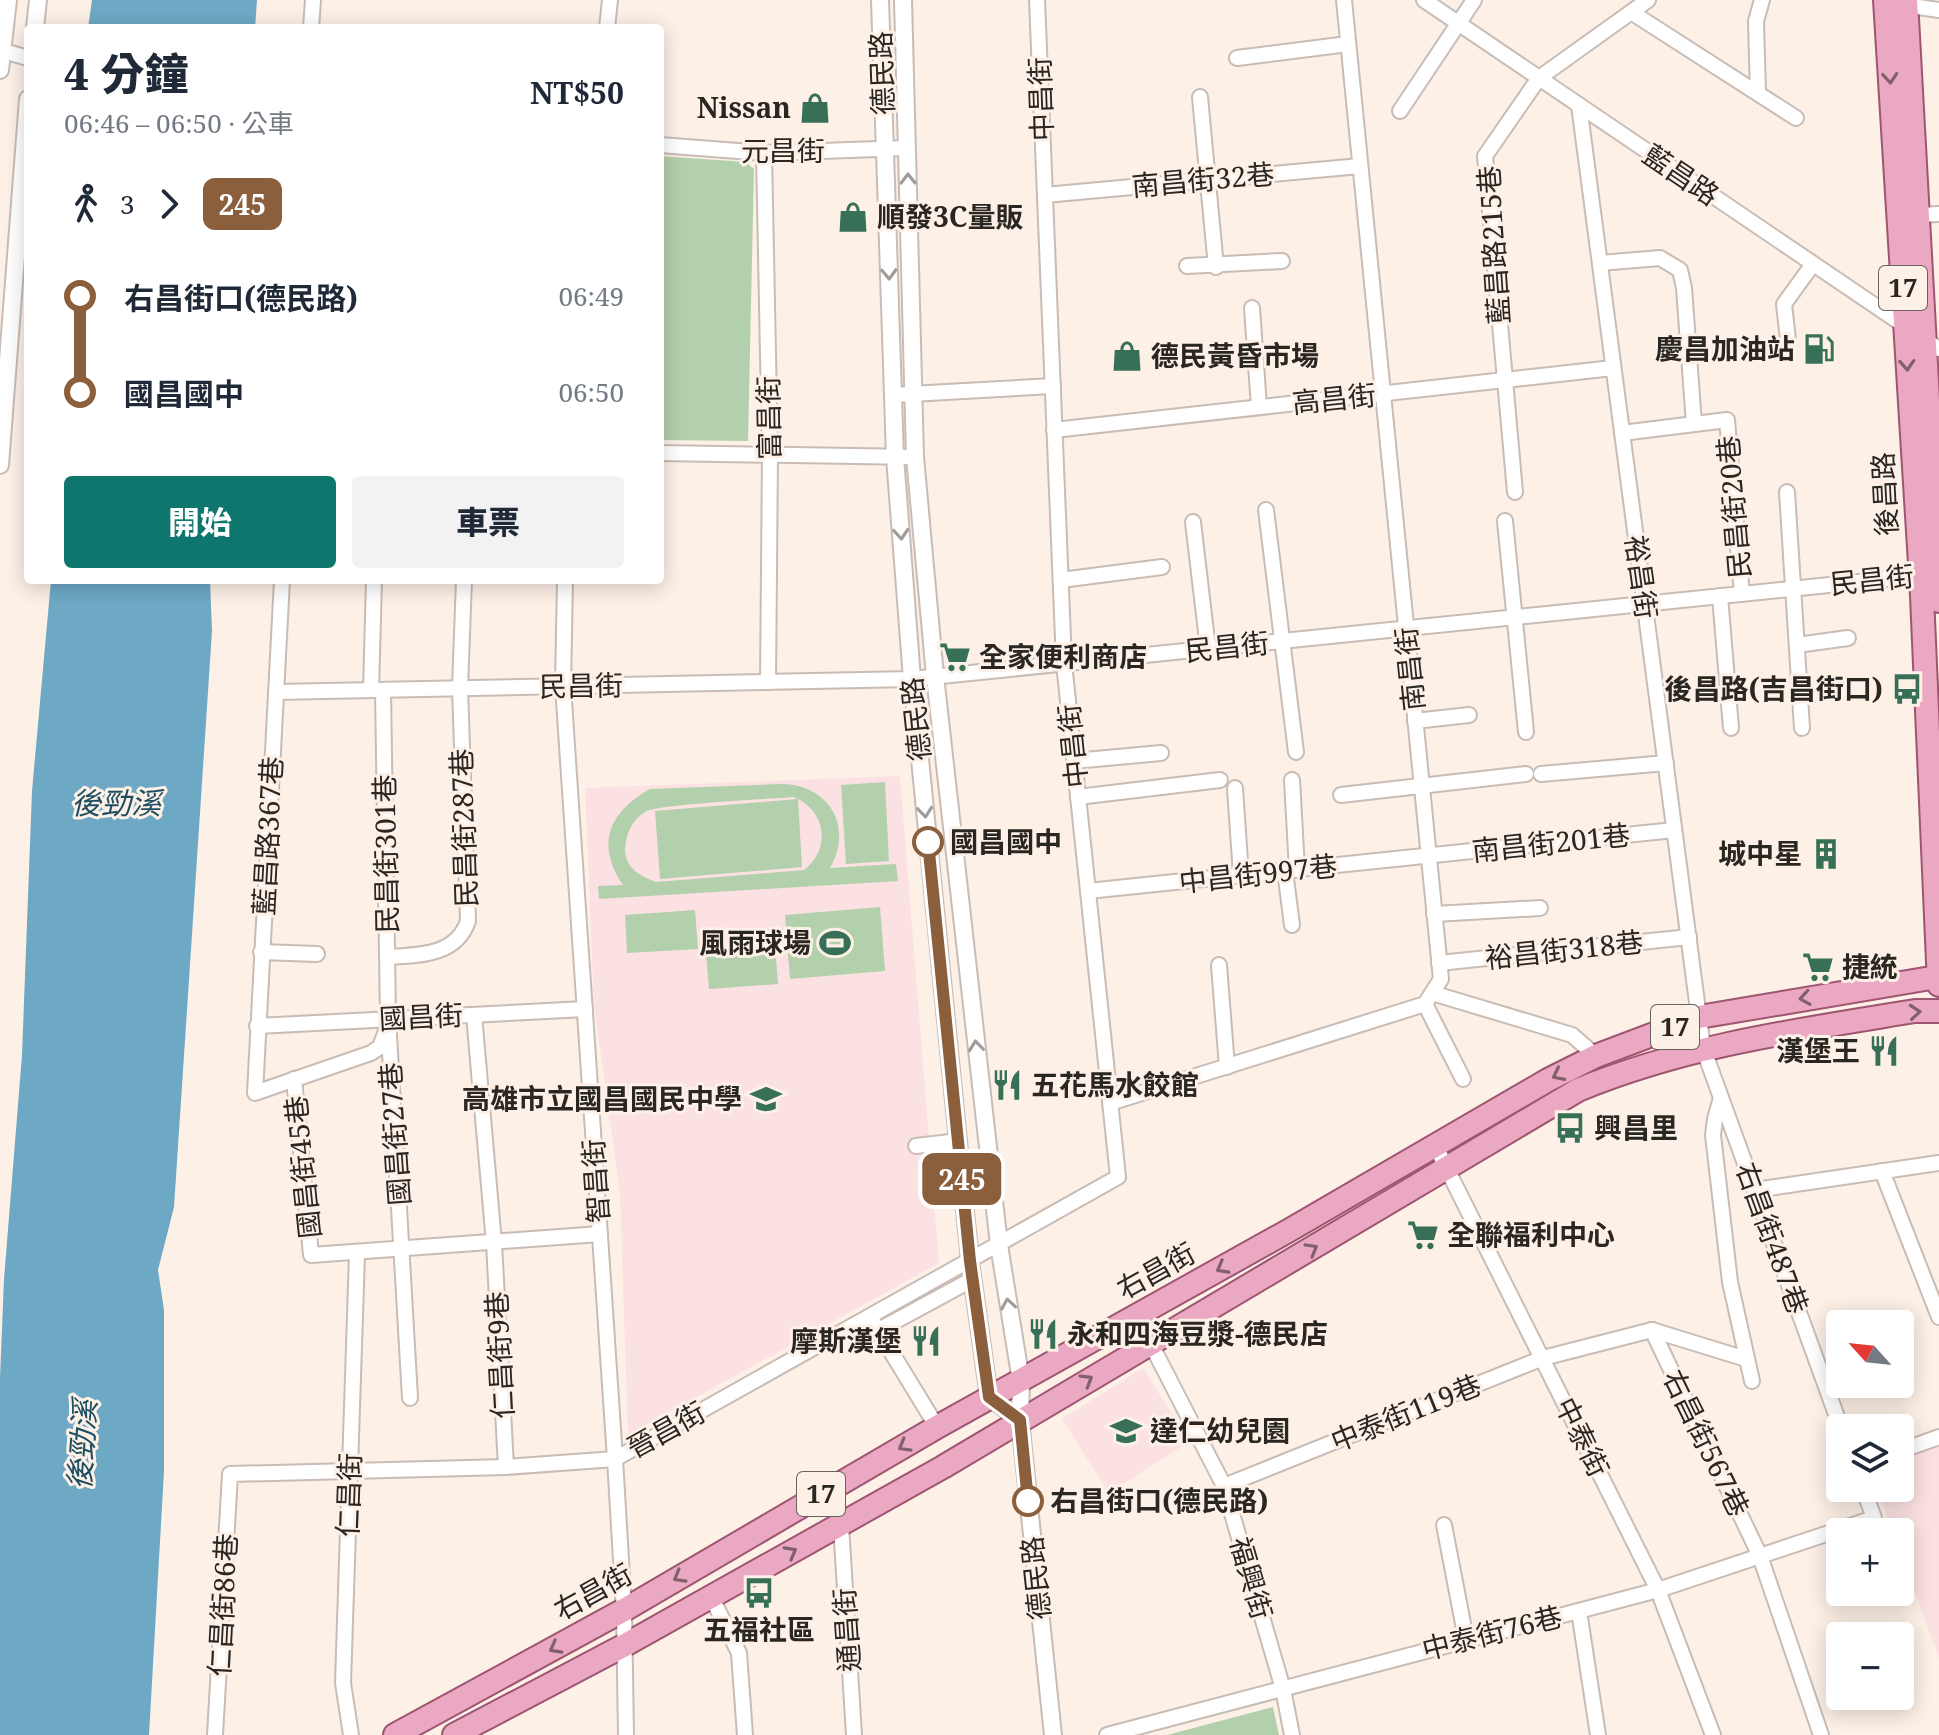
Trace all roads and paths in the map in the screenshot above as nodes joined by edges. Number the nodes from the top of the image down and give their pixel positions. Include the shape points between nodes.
1 (8, 0) edge
2 (38, 0) edge
3 (313, 0) edge
4 (610, 0) edge
5 (880, 0) edge
6 (903, 0) edge
7 (1037, 0) edge
8 (1344, 0) edge
9 (1424, 0) edge
10 (1474, 0) edge
11 (1648, 0) edge
12 (1762, 0) edge
13 (1892, 2) edge
14 (1939, 10) edge
15 (1631, 12) junction
16 (1458, 23) junction
17 (35, 24) edge
18 (311, 24) edge
19 (607, 24) edge
20 (1348, 44) junction
21 (1, 50) edge
22 (24, 57) edge
23 (1237, 58) dead end
24 (0, 70) edge
25 (1539, 78) junction
26 (1758, 93) junction
27 (1200, 97) dead end
28 (1579, 105) junction
29 (1400, 111) dead end
30 (1796, 118) dead end
31 (664, 145) edge
32 (907, 148) junction
33 (885, 149) junction
34 (24, 151) edge
35 (764, 153) junction
36 (1360, 166) junction
37 (1209, 180) junction
38 (1045, 195) junction
39 (1929, 215) edge
40 (1282, 261) dead end
41 (1600, 263) junction
42 (1813, 264) junction
43 (1187, 266) dead end
44 (1216, 267) junction
45 (1252, 308) dead end
46 (1922, 338) edge
47 (1788, 340) dead end
48 (1613, 368) junction
49 (1503, 380) junction
50 (1053, 386) junction
51 (913, 393) junction
52 (1383, 393) junction
53 (893, 395) junction
54 (1259, 407) junction
55 (1694, 424) junction
56 (1054, 430) junction
57 (1622, 433) junction
58 (664, 453) edge
59 (770, 455) junction
60 (895, 457) junction
61 (915, 457) junction
62 (0, 465) edge
63 (1515, 492) dead end
64 (1787, 492) dead end
65 (1266, 510) dead end
66 (1505, 521) dead end
67 (1193, 522) dead end
68 (1162, 567) dead end
69 (1928, 574) edge
70 (1061, 580) junction
71 (282, 584) edge
72 (374, 584) edge
73 (464, 584) edge
74 (565, 584) edge
75 (1794, 588) junction
76 (1742, 594) junction
77 (1720, 596) junction
78 (1939, 601) edge
79 (1645, 604) junction
80 (1515, 617) junction
81 (1406, 628) junction
82 (1848, 638) dead end
83 (1282, 641) junction
84 (1797, 645) junction
85 (1208, 649) junction
86 (1064, 663) junction
87 (935, 676) junction
88 (912, 679) junction
89 (768, 682) junction
90 (563, 686) junction
91 (460, 688) junction
92 (377, 690) junction
93 (276, 692) junction
94 (1469, 715) dead end
95 (1415, 721) junction
96 (1731, 728) dead end
97 (1802, 728) dead end
98 (1526, 732) dead end
99 (1934, 741) edge
100 (1296, 752) dead end
101 (1161, 753) dead end
102 (1074, 761) junction
103 (1666, 763) junction
104 (1220, 780) dead end
105 (1292, 780) dead end
106 (1421, 786) junction
107 (1235, 788) dead end
108 (1341, 795) dead end
109 (1078, 797) junction
110 (1674, 830) junction
111 (1428, 857) junction
112 (1291, 871) junction
113 (1241, 876) junction
114 (1088, 891) junction
115 (1540, 908) dead end
116 (1434, 914) junction
117 (1292, 925) dead end
118 (1689, 937) junction
119 (261, 952) junction
120 (317, 954) dead end
121 (387, 957) junction
122 (1439, 963) junction
123 (1219, 965) dead end
124 (1938, 980) edge
125 (1429, 998) junction
126 (585, 1009) junction
127 (1939, 1011) edge
128 (474, 1015) junction
129 (1699, 1017) junction
130 (388, 1018) junction
131 (257, 1026) junction
132 (1703, 1048) junction
133 (1596, 1056) junction
134 (1227, 1067) junction
135 (294, 1079) junction
136 (1463, 1079) dead end
137 (1721, 1097) junction
138 (1110, 1103) junction
139 (959, 1141) junction
140 (1435, 1145) junction
141 (916, 1146) dead end
142 (1939, 1163) edge
143 (1449, 1168) junction
144 (1882, 1171) junction
145 (1755, 1190) junction
146 (600, 1234) junction
147 (494, 1243) junction
148 (999, 1245) junction
149 (402, 1250) junction
150 (357, 1254) junction
151 (970, 1261) junction
152 (973, 1279) junction
153 (870, 1317) junction
154 (1939, 1317) edge
155 (879, 1330) junction
156 (1652, 1330) junction
157 (1150, 1342) junction
158 (1543, 1358) junction
159 (1746, 1359) junction
160 (1021, 1381) junction
161 (1752, 1381) dead end
162 (989, 1397) junction
163 (410, 1398) dead end
164 (1836, 1414) edge
165 (1020, 1420) junction
166 (937, 1427) junction
167 (1939, 1437) edge
168 (1914, 1446) edge
169 (615, 1459) junction
170 (506, 1467) junction
171 (350, 1471) junction
172 (230, 1474) joint
173 (1224, 1486) junction
174 (1868, 1502) edge
175 (841, 1525) junction
176 (1444, 1525) dead end
177 (1760, 1556) junction
178 (1658, 1590) junction
179 (711, 1596) junction
180 (624, 1610) junction
181 (1579, 1611) junction
182 (1466, 1639) junction
183 (625, 1645) junction
184 (1283, 1689) junction
185 (348, 1734) edge
186 (215, 1735) edge
187 (395, 1735) edge
188 (454, 1735) edge
189 (626, 1735) edge
190 (745, 1735) edge
191 (854, 1735) edge
192 (1053, 1735) edge
193 (1107, 1735) edge
194 (1292, 1735) edge
195 (1598, 1735) edge
196 (1713, 1735) edge
197 (1821, 1735) edge

1 - 21 street
2 - 17 street
3 - 18 street
4 - 19 street
5 - 33 street, 德民路
6 - 32 street, 德民路
7 - 38 street, 中昌街
8 - 20 street, 南昌街
9 - 16 street, 藍昌路
10 - 16 street
11 - 15 street, 藍昌路215巷
12 - 26 street via 1756,21
13 - 14 street
13 - 39 main road, 後昌路 / 17
13 -> 46 main road, 後昌路 / 17
15 - 25 street, 藍昌路215巷
15 - 26 street
16 - 25 street, 藍昌路
16 - 29 street
20 - 23 street
20 - 36 street, 南昌街
21 - 22 street
21 - 24 street
25 - 28 street, 藍昌路
25 - 49 street, 藍昌路215巷 via 1485,156
26 - 30 street
27 - 37 street
28 - 41 street, 裕昌街
28 - 42 street, 藍昌路
31 - 35 street, 元昌街
32 - 33 street, 元昌街
51 -> 32 street, 德民路
33 - 35 street, 元昌街
33 -> 53 street, 德民路
34 - 62 street
35 - 59 street, 富昌街
36 - 37 street, 南昌街32巷
36 - 52 street, 南昌街
37 - 38 street, 南昌街32巷
37 - 44 street
38 - 50 street, 中昌街
39 - 46 main road, 後昌路 / 17
40 - 44 street
41 - 48 street, 裕昌街
41 - 55 street via 1660,258 1680,270
42 - 46 street, 藍昌路
42 - 47 street via 1784,304
43 - 44 street
45 - 54 street
46 - 69 main road, 後昌路 / 17
48 - 49 street, 高昌街
48 - 57 street, 裕昌街
49 - 52 street, 高昌街
49 - 63 street, 藍昌路215巷
50 - 51 street
50 - 56 street, 中昌街
51 - 53 street
51 - 61 street, 德民路
52 - 54 street, 高昌街
52 - 81 street, 南昌街
53 - 60 street, 德民路
54 - 56 street, 高昌街
55 - 57 street
55 - 76 street, 民昌街20巷 via 1727,420
56 - 70 street, 中昌街
57 - 79 street, 裕昌街
58 - 59 street
59 - 60 street
59 - 89 street, 富昌街
60 - 61 street
60 -> 88 street, 德民路
61 - 87 street, 德民路
64 - 75 street
65 - 83 street
66 - 80 street
67 - 85 street
68 - 70 street
69 - 75 street, 民昌街
69 - 78 main road, 後昌路 / 17
69 - 99 main road, 後昌路 / 17
70 - 86 street, 中昌街
71 - 93 street, 藍昌路367巷
72 - 92 street, 民昌街301巷
73 - 91 street, 民昌街287巷
74 - 90 street, 智昌街
75 - 76 street, 民昌街
75 - 84 street
76 - 77 street, 民昌街
77 - 79 street, 民昌街
77 - 96 street
79 - 80 street, 民昌街
79 - 103 street, 裕昌街
80 - 81 street, 民昌街
80 - 98 street
81 - 83 street, 民昌街
81 - 95 street, 南昌街
82 - 84 street
83 - 85 street, 民昌街
83 - 100 street
84 - 97 street
85 - 86 street, 民昌街
86 - 87 street, 民昌街
86 - 102 street, 中昌街
87 - 88 street, 民昌街
148 -> 87 street, 德民路
88 - 89 street, 民昌街
88 -> 139 street, 德民路
89 - 90 street, 民昌街
90 - 91 street, 民昌街
90 - 126 street, 智昌街
91 - 92 street, 民昌街
91 - 121 street, 民昌街287巷 via 468,921 458,940 448,946
92 - 93 street, 民昌街
92 - 121 street, 民昌街301巷
93 - 119 street, 藍昌路367巷
94 - 95 street
95 - 106 street, 南昌街
99 - 124 main road, 後昌路 / 17
101 - 102 street
102 - 109 street, 中昌街
103 - 106 street
103 - 110 street, 裕昌街
104 - 109 street
105 - 112 street
106 - 108 street
106 - 111 street, 南昌街
107 - 113 street
109 - 114 street, 中昌街
110 - 111 street, 南昌街201巷
110 - 118 street, 裕昌街
111 - 112 street, 中昌街997巷
111 - 116 street, 南昌街
112 - 113 street, 中昌街997巷
112 - 117 street
113 - 114 street, 中昌街997巷
114 - 138 street, 中昌街
115 - 116 street
116 - 122 street, 南昌街
118 - 122 street, 裕昌街318巷
118 - 129 street, 裕昌街
119 - 120 street
119 - 131 street, 藍昌路367巷
121 - 130 street, 民昌街301巷
122 - 125 street, 南昌街 via 1441,979
123 - 134 street
124 -> 129 main road, 右昌街 / 17
125 - 133 street via 1572,1035
125 - 134 street
125 - 136 street
126 - 128 street, 國昌街
126 - 146 street, 智昌街
132 -> 127 main road, 右昌街 / 17
128 - 130 street, 國昌街
128 - 147 street, 仁昌街9巷
129 - 132 street, 裕昌街
129 - 133 main road, 右昌街 / 17
130 - 131 street, 國昌街
130 - 135 street via 384,1041 371,1053
130 - 149 street, 國昌街27巷
131 - 135 street, 藍昌路367巷 via 255,1093
132 - 137 street, 右昌街487巷
132 - 143 main road, 右昌街 / 17 via 1578,1090
133 -> 140 main road, 右昌街 / 17
134 - 138 street
135 - 150 street, 國昌街45巷 via 311,1255
137 - 145 street, 右昌街487巷
137 - 159 street via 1713,1135 1730,1282
138 - 148 street, 中昌街 via 1118,1177
139 - 141 street
139 - 151 street, 德民路
140 - 143 street, 中泰街
140 -> 160 main road, 右昌街 / 17
142 - 144 street
157 -> 143 main road, 右昌街 / 17
143 - 158 street, 中泰街
144 - 145 street
144 - 154 street
145 - 164 street, 右昌街487巷
146 - 147 street
146 - 169 street, 智昌街
147 - 149 street
147 - 170 street, 仁昌街9巷
148 - 151 street, 中昌街
160 -> 148 street, 德民路
149 - 150 street
149 - 163 street, 國昌街27巷
150 - 171 street, 仁昌街
151 - 152 street, 德民路
151 - 153 street, 晉昌街
152 - 155 street
152 - 162 street, 德民路
153 - 155 street
153 - 169 street, 晉昌街
155 - 166 street
156 - 158 street, 中泰街119巷
156 - 159 street
156 - 177 street, 右昌街567巷
165 -> 157 main road, 右昌街 / 17
157 - 173 street, 福興街
158 - 173 street, 中泰街119巷
158 - 178 street, 中泰街
159 - 161 street
160 - 162 main road, 右昌街 / 17
160 - 165 street, 德民路
162 - 165 street
162 - 166 main road, 右昌街 / 17
165 - 175 main road, 右昌街 / 17
165 - 192 street, 德民路
166 -> 180 main road, 右昌街 / 17
167 - 168 street
169 - 170 street, 晉昌街
169 - 180 street, 智昌街
170 - 171 street, 晉昌街
171 - 172 street, 晉昌街
171 - 185 street, 仁昌街 via 343,1683
172 - 186 street, 仁昌街86巷
173 - 184 street, 福興街
174 - 177 street, 中泰街76巷 via 1874,1518
179 -> 175 main road, 右昌街 / 17
175 - 191 street, 通昌街
176 - 182 street
177 - 178 street, 中泰街76巷
177 - 197 street, 右昌街567巷
178 - 181 street, 中泰街76巷
178 - 196 street, 中泰街
179 - 183 main road, 右昌街 / 17
179 - 190 street via 739,1653
180 - 183 street, 智昌街
180 -> 187 main road, 右昌街 / 17
181 - 182 street, 中泰街76巷
181 - 195 street
182 - 184 street, 中泰街76巷
183 - 188 main road, 右昌街 / 17
183 - 189 street, 智昌街
184 - 193 street, 中泰街76巷
184 - 194 street, 福興街

